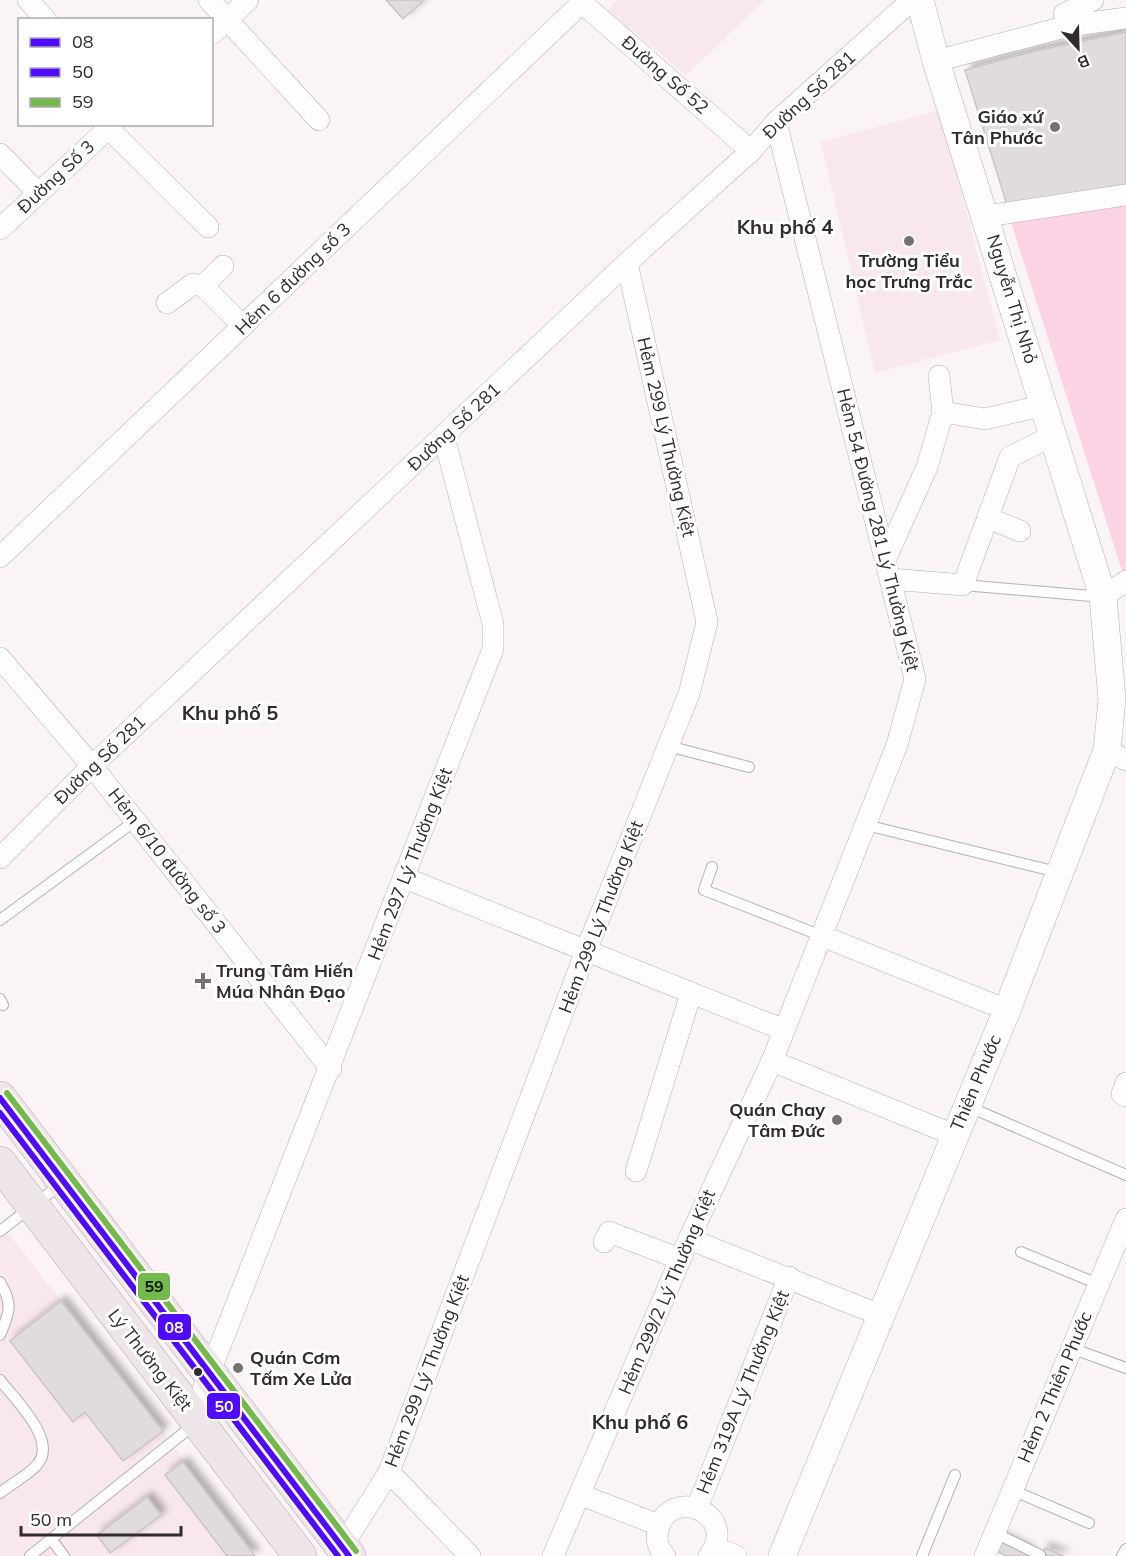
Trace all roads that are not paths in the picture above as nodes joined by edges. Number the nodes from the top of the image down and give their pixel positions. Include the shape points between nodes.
1 (28, 0) edge
2 (209, 0) edge
3 (248, 0) edge
4 (912, 0) edge
5 (920, 0) edge
6 (1093, 0) edge
7 (582, 1) edge
8 (1064, 13) edge
9 (44, 18) edge
10 (1126, 18) edge
11 (228, 19) junction
12 (213, 33) edge
13 (936, 61) junction
14 (319, 120) dead end
15 (776, 122) junction
16 (111, 127) edge
17 (751, 151) junction
18 (0, 154) edge
19 (38, 193) junction
20 (1126, 195) edge
21 (987, 216) junction
22 (208, 226) dead end
23 (0, 229) edge
24 (627, 263) junction
25 (223, 266) dead end
26 (203, 286) junction
27 (167, 303) dead end
28 (243, 326) junction
29 (939, 376) dead end
30 (1045, 405) junction
31 (943, 412) junction
32 (1054, 435) junction
33 (444, 437) junction
34 (988, 518) junction
35 (1020, 531) dead end
36 (0, 556) edge
37 (886, 558) junction
38 (891, 579) junction
39 (1126, 581) edge
40 (963, 585) junction
41 (1103, 597) junction
42 (0, 658) edge
43 (1119, 693) edge
44 (668, 746) junction
45 (1117, 755) edge
46 (92, 766) junction
47 (749, 767) dead end
48 (135, 820) junction
49 (866, 825) junction
50 (0, 858) edge
51 (712, 867) dead end
52 (1062, 873) junction
53 (405, 878) junction
54 (0, 920) edge
55 (822, 936) junction
56 (586, 951) junction
57 (691, 993) junction
58 (1007, 1010) junction
59 (784, 1030) junction
60 (772, 1061) junction
61 (331, 1070) junction
62 (1126, 1083) edge
63 (1126, 1096) edge
64 (0, 1098) edge
65 (967, 1106) junction
66 (954, 1136) junction
67 (0, 1163) edge
68 (636, 1171) dead end
69 (1126, 1175) edge
70 (64, 1182) junction
71 (32, 1207) junction
72 (1126, 1219) edge
73 (0, 1231) edge
74 (689, 1239) junction
75 (604, 1242) dead end
76 (1021, 1252) dead end
77 (680, 1258) junction
78 (789, 1277) junction
79 (0, 1282) edge
80 (1098, 1284) junction
81 (880, 1315) junction
82 (0, 1335) edge
83 (1071, 1348) junction
84 (1126, 1368) edge
85 (209, 1372) junction
86 (0, 1380) edge
87 (196, 1418) junction
88 (389, 1472) junction
89 (955, 1475) dead end
90 (1012, 1490) junction
91 (0, 1492) edge
92 (581, 1495) junction
93 (697, 1508) junction
94 (1089, 1523) dead end
95 (660, 1525) junction
96 (995, 1533) junction
97 (51, 1539) junction
98 (1126, 1549) edge
99 (345, 1551) edge
100 (712, 1551) edge
101 (1040, 1555) edge
102 (30, 1556) edge
103 (64, 1556) edge
104 (300, 1556) edge
105 (470, 1556) edge
106 (553, 1556) edge
107 (665, 1556) edge
108 (736, 1556) edge
109 (782, 1556) edge
110 (922, 1556) edge
111 (985, 1556) edge
112 (1122, 1556) edge

1 - 9 street
2 - 11 street
3 - 11 street
4 - 15 street, Đường Số 281
5 - 13 street, Nguyễn Thị Nhỏ
6 - 8 street
7 - 17 street, Đường Số 52
7 - 28 street, Hẻm 6 đường số 3
8 - 10 street
8 - 13 street
11 - 12 street
11 - 14 street
13 - 21 street, Nguyễn Thị Nhỏ
15 - 17 street, Đường Số 281
15 - 37 street, Hẻm 54 Đường 281 Lý Thường Kiệt
16 - 19 street, Đường Số 3
16 - 22 street
17 - 24 street, Đường Số 281
18 - 19 street
19 - 23 street, Đường Số 3
20 - 21 street
21 - 30 street, Nguyễn Thị Nhỏ
24 - 33 street, Đường Số 281
24 - 44 street, Hẻm 299 Lý Thường Kiệt via 707,622 689,694
25 - 26 street
26 - 27 street via 193,284
26 - 28 street
28 - 36 street, Hẻm 6 đường số 3
29 - 31 street
30 - 31 street via 986,419
30 - 32 street, Nguyễn Thị Nhỏ
31 - 37 street via 927,467
32 - 34 street via 1010,457
32 - 41 street, Nguyễn Thị Nhỏ
33 - 46 street, Đường Số 281
33 - 53 street, Hẻm 297 Lý Thường Kiệt via 493,624 493,649
34 - 35 street
34 - 40 street
37 - 38 street, Hẻm 54 Đường 281 Lý Thường Kiệt
38 - 40 street
38 - 49 street, Hẻm 54 Đường 281 Lý Thường Kiệt via 915,679 897,746
39 - 41 street
40 - 41 lane
41 - 43 street, Thiên Phước
42 - 46 street, Hẻm 6/10 đường số 3
43 - 45 street, Thiên Phước
44 - 47 lane
44 - 56 street, Hẻm 299 Lý Thường Kiệt
45 - 52 street, Thiên Phước
46 - 48 street, Hẻm 6/10 đường số 3
46 - 50 street, Đường Số 281
48 - 54 lane
48 - 61 street, Hẻm 6/10 đường số 3
49 - 52 lane
49 - 55 street, Hẻm 54 Đường 281 Lý Thường Kiệt
51 - 55 lane via 704,890
52 - 58 street, Thiên Phước
53 - 56 street
53 - 61 street, Hẻm 297 Lý Thường Kiệt
55 - 58 street
55 - 59 street, Hẻm 54 Đường 281 Lý Thường Kiệt
56 - 57 street
56 - 88 street, Hẻm 299 Lý Thường Kiệt
57 - 59 street
57 - 68 street
58 - 65 street, Thiên Phước
59 - 60 street, Hẻm 299/2 Lý Thường Kiệt
60 - 66 street
60 - 74 street, Hẻm 299/2 Lý Thường Kiệt
61 - 85 street, Hẻm 297 Lý Thường Kiệt
62 - 63 street via 1122,1094
64 - 70 main road
65 - 66 street, Thiên Phước
65 - 69 lane
66 - 81 street, Thiên Phước
67 - 71 main road, Lý Thường Kiệt
70 - 71 lane
70 - 85 main road
71 - 73 lane
71 - 87 main road, Lý Thường Kiệt
72 - 80 street, Hẻm 2 Thiên Phước
74 - 77 street, Hẻm 299/2 Lý Thường Kiệt
74 - 78 street
75 - 77 street via 609,1232
76 - 80 lane
77 - 92 street, Hẻm 299/2 Lý Thường Kiệt
78 - 81 street
78 - 93 street, Hẻm 319A Lý Thường Kiệt
79 - 82 lane via 10,1299
80 - 83 street, Hẻm 2 Thiên Phước
81 - 109 street, Thiên Phước
83 - 84 lane
83 - 90 street, Hẻm 2 Thiên Phước
85 - 87 street, Hẻm 297 Lý Thường Kiệt
85 - 99 main road
86 - 91 lane via 42,1436 45,1452 36,1466
87 - 97 lane
87 - 104 main road, Lý Thường Kiệt
88 - 99 street, Hẻm 299 Lý Thường Kiệt
88 - 105 street
89 - 110 lane
90 - 94 lane
90 - 96 street, Hẻm 2 Thiên Phước
92 - 95 street
92 - 106 street, Hẻm 299/2 Lý Thường Kiệt
93 - 95 street via 679,1507
93 - 100 street via 712,1519 716,1528
95 - 107 street via 658,1544
96 - 101 lane
96 - 111 street, Hẻm 2 Thiên Phước
97 - 102 lane
97 - 103 lane
98 - 112 lane
100 - 108 street

